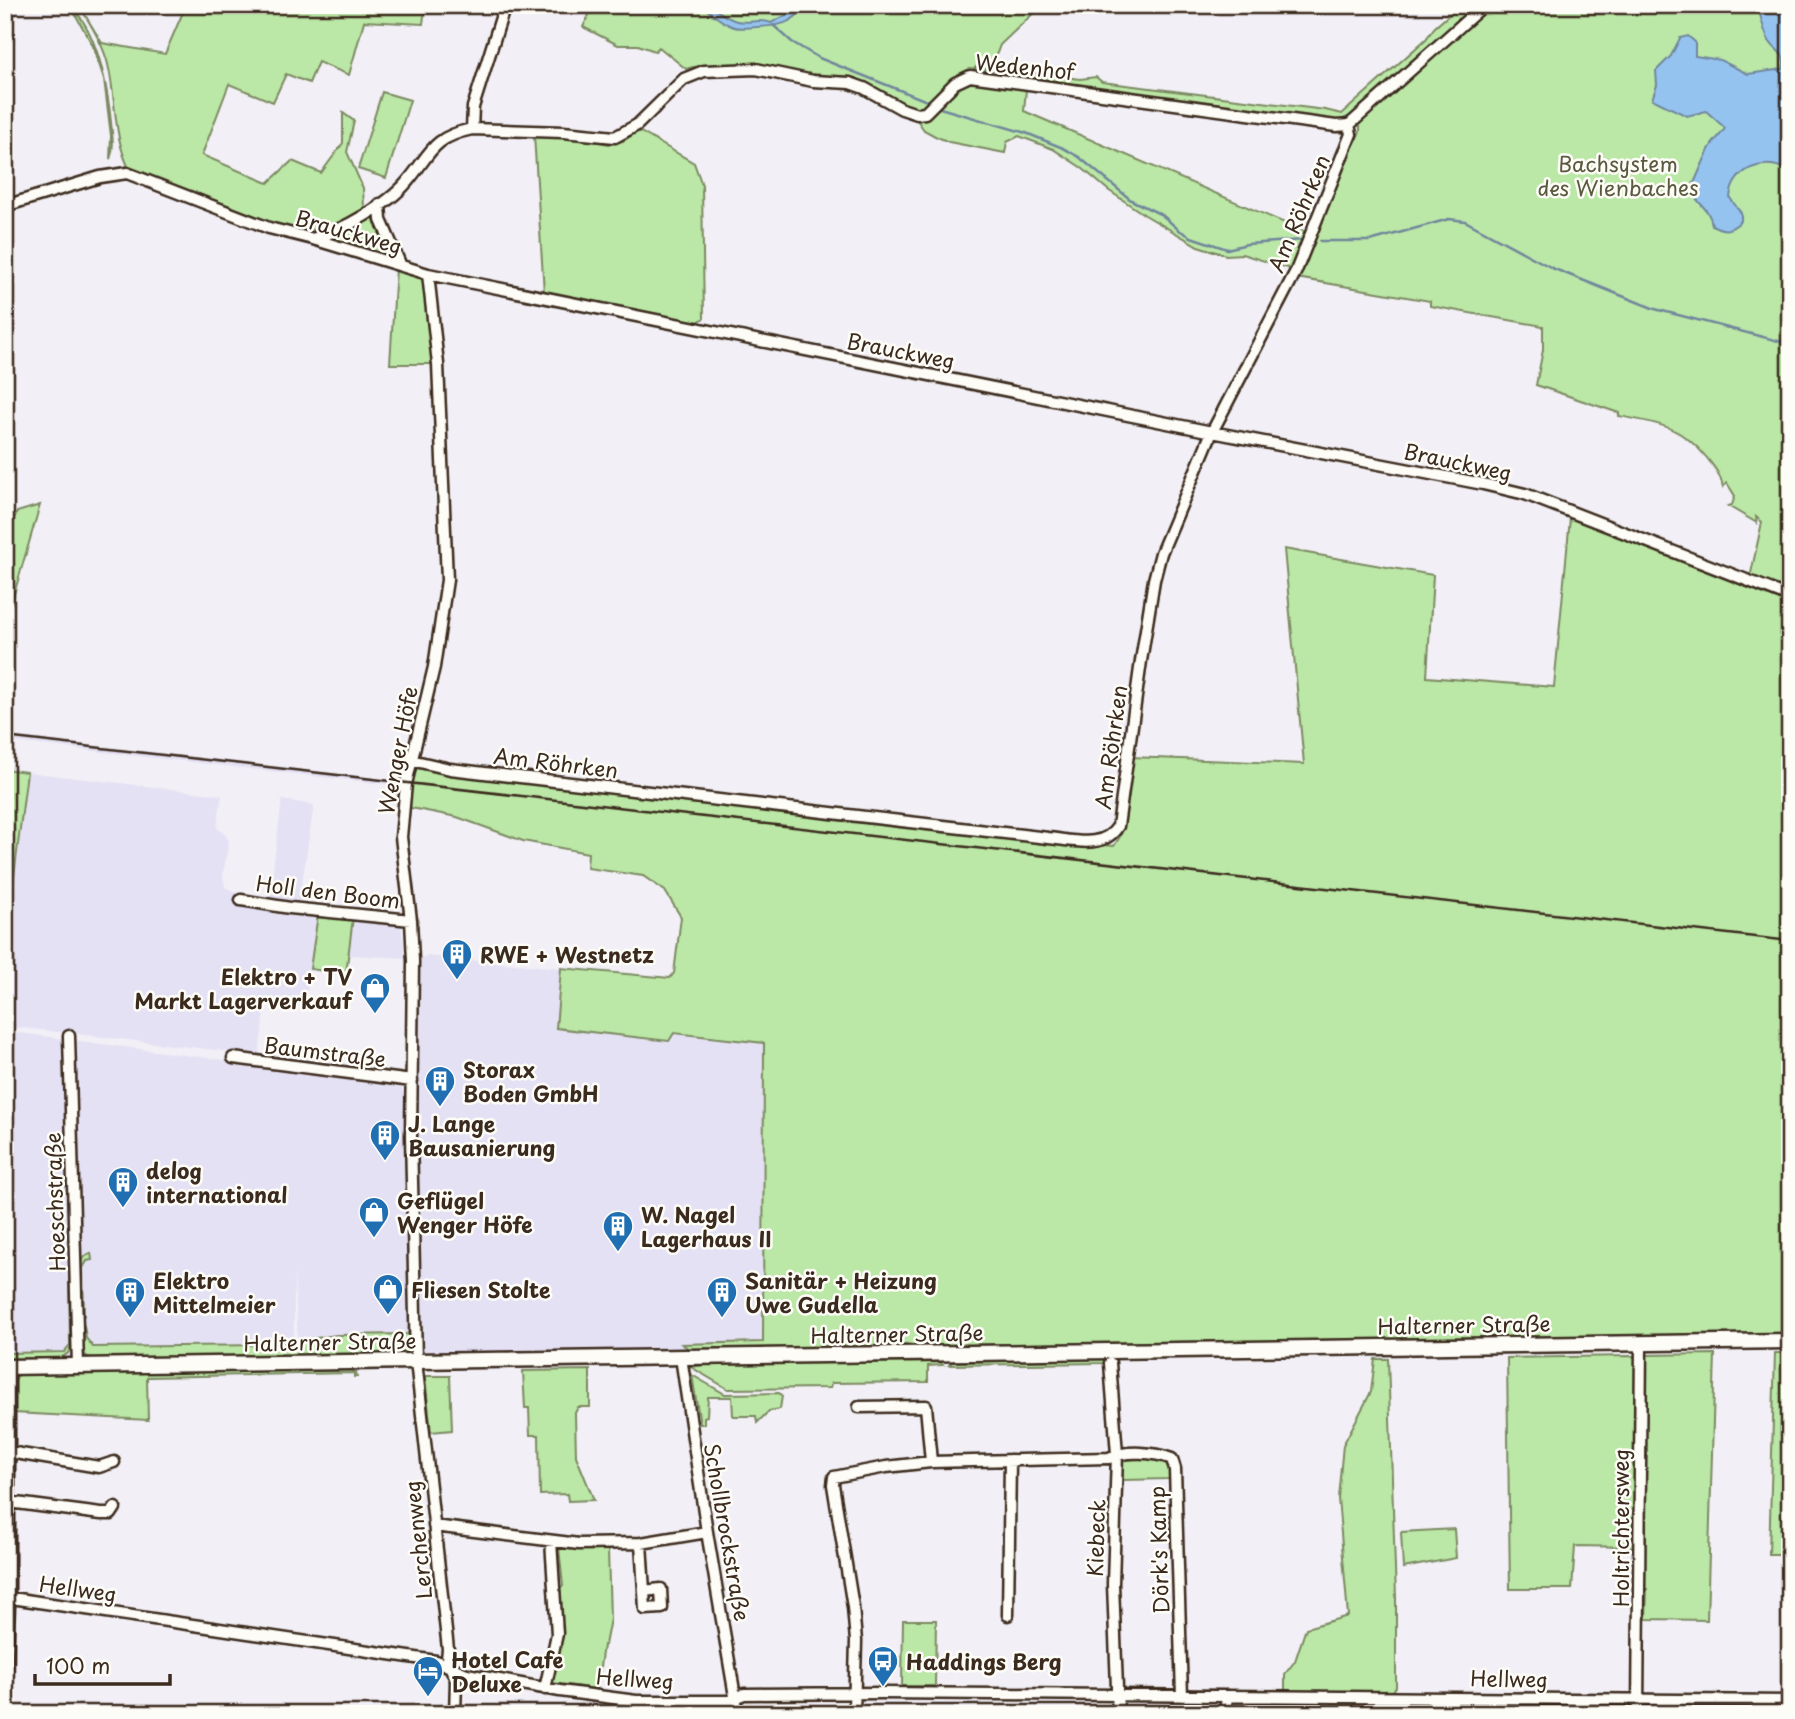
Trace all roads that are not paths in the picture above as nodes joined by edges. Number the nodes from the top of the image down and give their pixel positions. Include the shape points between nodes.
1 (505, 5) edge
2 (1484, 5) edge
3 (1349, 125) junction
4 (472, 129) junction
5 (380, 204) junction
6 (5, 206) edge
7 (313, 239) junction
8 (401, 266) junction
9 (428, 274) junction
10 (1212, 432) junction
11 (1790, 597) edge
12 (411, 760) junction
13 (241, 900) dead end
14 (411, 920) junction
15 (69, 1036) dead end
16 (233, 1058) dead end
17 (412, 1081) junction
18 (1790, 1341) edge
19 (1641, 1343) junction
20 (681, 1357) junction
21 (416, 1361) junction
22 (1110, 1363) dead end
23 (78, 1366) junction
24 (7, 1367) edge
25 (859, 1407) dead end
26 (9, 1452) junction
27 (1116, 1454) junction
28 (1010, 1460) junction
29 (114, 1462) dead end
30 (931, 1462) junction
31 (9, 1502) junction
32 (115, 1508) dead end
33 (434, 1526) junction
34 (707, 1532) junction
35 (551, 1541) junction
36 (641, 1543) junction
37 (645, 1591) dead end
38 (7, 1597) edge
39 (1008, 1615) dead end
40 (452, 1669) junction
41 (545, 1689) junction
42 (854, 1693) junction
43 (1119, 1695) junction
44 (1182, 1696) junction
45 (1227, 1696) junction
46 (736, 1698) junction
47 (1639, 1699) junction
48 (1790, 1701) edge
49 (5, 1702) edge
50 (455, 1714) edge
51 (738, 1714) edge
52 (854, 1714) edge
53 (1118, 1714) edge
54 (1226, 1714) edge
55 (1638, 1714) edge

1 - 4 street via 473,107
2 - 3 street
3 - 4 street, Wedenhof via 1336,127 970,76 955,83 925,113 917,114 857,85 756,69 705,71 689,77 637,125 615,137
3 - 10 street, Am Röhrken via 1351,134 1296,271
4 - 5 street, Wedenhof via 433,146 407,183
5 - 7 street, Wedenhof via 344,229
5 - 8 street via 381,220
6 - 7 street, Brauckweg via 127,173 269,228
7 - 8 street, Brauckweg
8 - 9 street, Brauckweg
9 - 10 street, Brauckweg
9 - 12 street, Wenger Höfe via 438,364 447,580 434,667
10 - 11 street, Brauckweg via 1525,494
10 - 12 street, Am Röhrken via 1157,568 1118,825 1105,839 1048,838 652,793 450,769
12 - 14 street, Wenger Höfe via 401,837
13 - 14 street, Holl den Boom
14 - 17 street, Wenger Höfe
15 - 23 street, Hoeschstraße
16 - 17 street, Baumstraße
17 - 21 street, Wenger Höfe
18 - 19 main road, Halterner Straße
19 - 20 main road, Halterner Straße
19 - 47 street, Holtrichtersweg
20 - 21 main road, Halterner Straße
20 - 34 street, Schollbrockstraße
21 - 23 main road, Halterner Straße
21 - 33 street, Lerchenweg
22 - 27 street, Kiebeck
23 - 24 main road, Halterner Straße
24 - 26 street
25 - 30 street via 926,1406
26 - 29 street via 99,1467
26 - 31 street
27 - 28 street via 1109,1458
27 - 43 street, Kiebeck via 1113,1610
27 - 44 street, Dörk's Kamp via 1161,1454 1172,1459 1175,1469
28 - 30 street
28 - 39 street
30 - 42 street via 834,1477 853,1607
31 - 32 street via 101,1514 111,1514
31 - 38 street
33 - 35 street
33 - 40 street, Lerchenweg via 447,1659
34 - 36 street
34 - 46 street, Schollbrockstraße
35 - 36 street
35 - 41 street via 557,1634
36 - 37 street
38 - 40 street, Hellweg via 436,1661
38 - 49 street
40 - 41 street, Hellweg
40 - 50 street, Lerchenweg
41 - 46 street, Hellweg via 636,1701
42 - 43 street, Hellweg
42 - 46 street, Hellweg via 744,1694
42 - 52 street
43 - 44 street, Hellweg
43 - 53 street, Kiebeck
44 - 45 street, Hellweg
45 - 47 street, Hellweg
45 - 54 street
46 - 51 street, Schollbrockstraße
47 - 48 street, Hellweg
47 - 55 street, Holtrichtersweg

